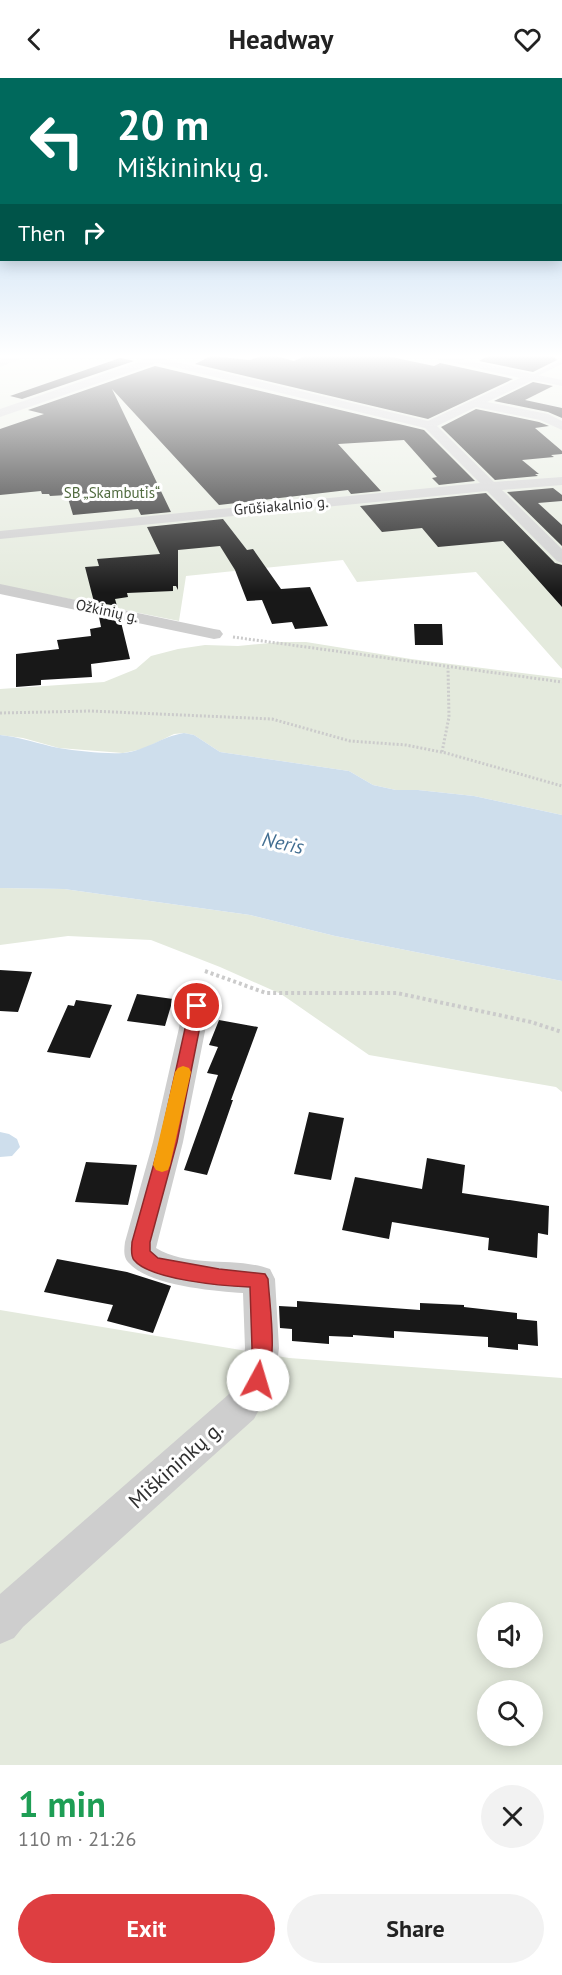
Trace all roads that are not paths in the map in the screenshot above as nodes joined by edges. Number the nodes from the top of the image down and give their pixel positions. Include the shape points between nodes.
1 (439, 435) edge
2 (562, 482) edge
3 (489, 486) junction
4 (0, 535) edge
5 (562, 558) edge
6 (0, 589) edge
7 (214, 634) road end
8 (197, 1006) dead end
9 (0, 1624) edge

1 - 3 street
2 - 3 street, Grūšiakalnio g.
3 - 4 street, Grūšiakalnio g.
3 - 5 street
6 - 7 street, Ožkinių g.
8 - 9 street, Miškininkų g. via 140,1254 154,1265 219,1277 259,1279 262,1348 258,1380 241,1407

